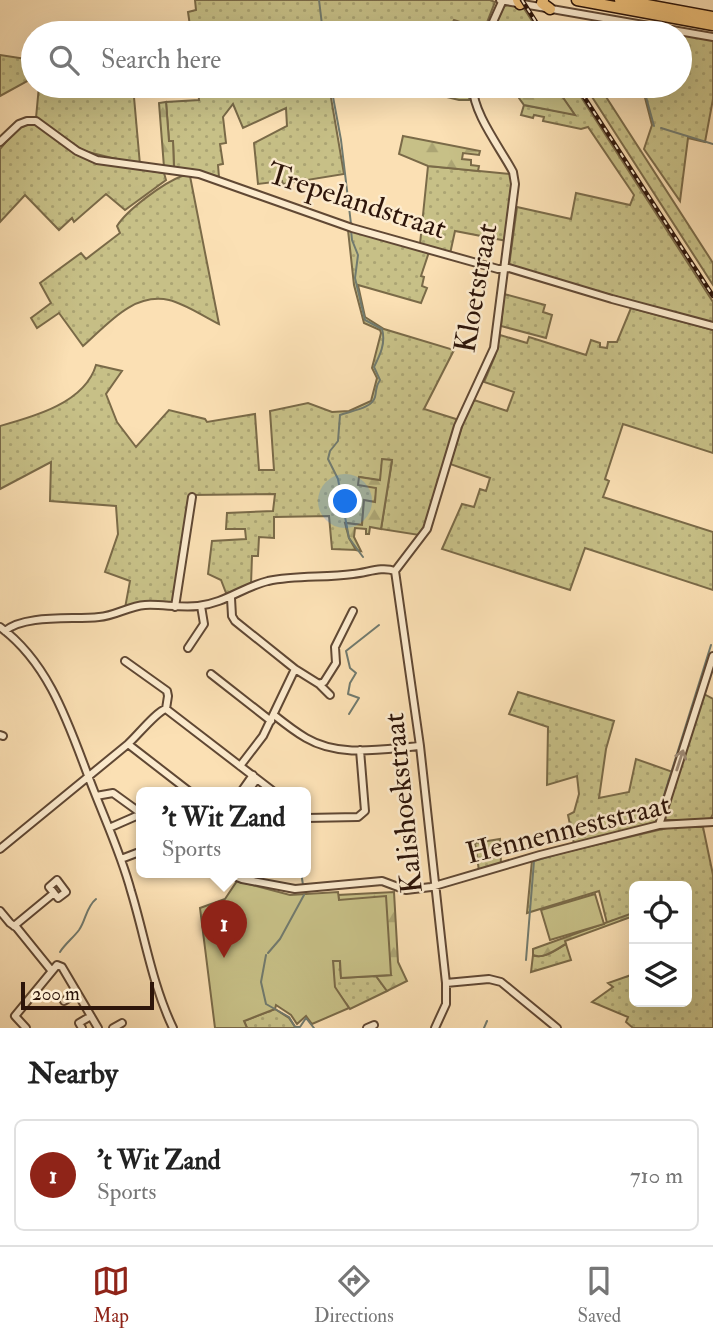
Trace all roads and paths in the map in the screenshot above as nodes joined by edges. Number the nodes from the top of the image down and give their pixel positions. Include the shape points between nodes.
1 (577, 0) edge
2 (620, 0) edge
3 (501, 1) edge
4 (519, 2) edge
5 (546, 4) edge
6 (713, 17) edge
7 (493, 21) edge
8 (632, 21) edge
9 (691, 21) edge
10 (692, 21) edge
11 (713, 25) edge
12 (692, 33) edge
13 (713, 37) edge
14 (474, 98) edge
15 (0, 142) edge
16 (505, 268) junction
17 (713, 326) edge
18 (192, 498) dead end
19 (395, 571) junction
20 (231, 598) junction
21 (201, 606) junction
22 (176, 607) junction
23 (353, 611) dead end
24 (3, 629) edge
25 (188, 648) dead end
26 (713, 656) edge
27 (125, 661) dead end
28 (295, 669) junction
29 (211, 674) dead end
30 (319, 684) junction
31 (330, 695) dead end
32 (166, 709) junction
33 (272, 718) junction
34 (128, 744) junction
35 (420, 746) junction
36 (360, 750) junction
37 (240, 766) junction
38 (88, 776) junction
39 (255, 777) junction
40 (184, 787) edge
41 (246, 787) edge
42 (250, 787) edge
43 (268, 787) edge
44 (96, 796) junction
45 (136, 810) edge
46 (136, 816) edge
47 (311, 818) edge
48 (713, 822) edge
49 (659, 825) junction
50 (109, 828) junction
51 (0, 849) edge
52 (136, 853) edge
53 (121, 859) junction
54 (239, 878) edge
55 (435, 886) junction
56 (54, 893) dead end
57 (0, 911) edge
58 (14, 926) junction
59 (51, 970) junction
60 (446, 984) junction
61 (77, 993) junction
62 (64, 1001) dead end
63 (91, 1016) junction
64 (122, 1023) dead end
65 (26, 1028) edge
66 (82, 1028) edge
67 (98, 1028) edge
68 (113, 1028) edge
69 (173, 1028) edge
70 (435, 1028) edge
71 (557, 1028) edge

1 - 9 highway
2 - 6 highway
3 - 4 street
3 - 7 street
4 - 5 street
5 - 8 street
10 - 11 highway
12 - 13 street
14 - 16 street, Kloetstraat via 514,178
15 - 16 street, Trepelandstraat via 19,124 36,121 97,160 199,174 352,228
16 - 17 street, Trepelandstraat
16 - 19 street, Kloetstraat via 490,360 458,426 427,528
18 - 22 street
19 - 20 street via 278,580
19 - 35 street, Kalishoekstraat
20 - 21 street
20 - 28 street via 235,621
21 - 22 street
21 - 25 street via 204,624
22 - 24 street via 146,604 99,617 60,618
23 - 30 street via 335,647 336,663
24 - 38 street via 48,682
49 -> 26 street
27 - 32 street via 167,691
28 - 30 street
28 - 33 street
29 - 33 street
30 - 31 street
32 - 34 street
32 - 37 street
33 - 36 street via 316,743
33 - 37 street
34 - 38 street
34 - 40 street
35 - 36 street
35 - 55 street, Kalishoekstraat
36 - 47 street via 365,811 358,817
37 - 39 street
38 - 44 street
38 - 51 street
39 - 41 street
39 - 42 street
39 - 43 street
44 - 45 street via 113,793
44 - 50 street
46 - 50 street
48 - 49 street, Hennenneststraat
49 - 55 street, Hennenneststraat
50 - 53 street
52 - 53 street
53 - 69 street via 158,993
54 - 55 street, Hennenneststraat via 296,889 382,881 406,890
55 - 60 street, Kalishoekstraat
56 - 58 street
57 - 58 street
58 - 59 street
59 - 61 street via 62,967
59 - 65 street via 15,1016
60 - 70 street, Kalishoekstraat via 446,1004
60 - 71 street via 501,982
61 - 62 street
61 - 63 street
63 - 66 street via 79,1023
63 - 67 street
64 - 68 street

